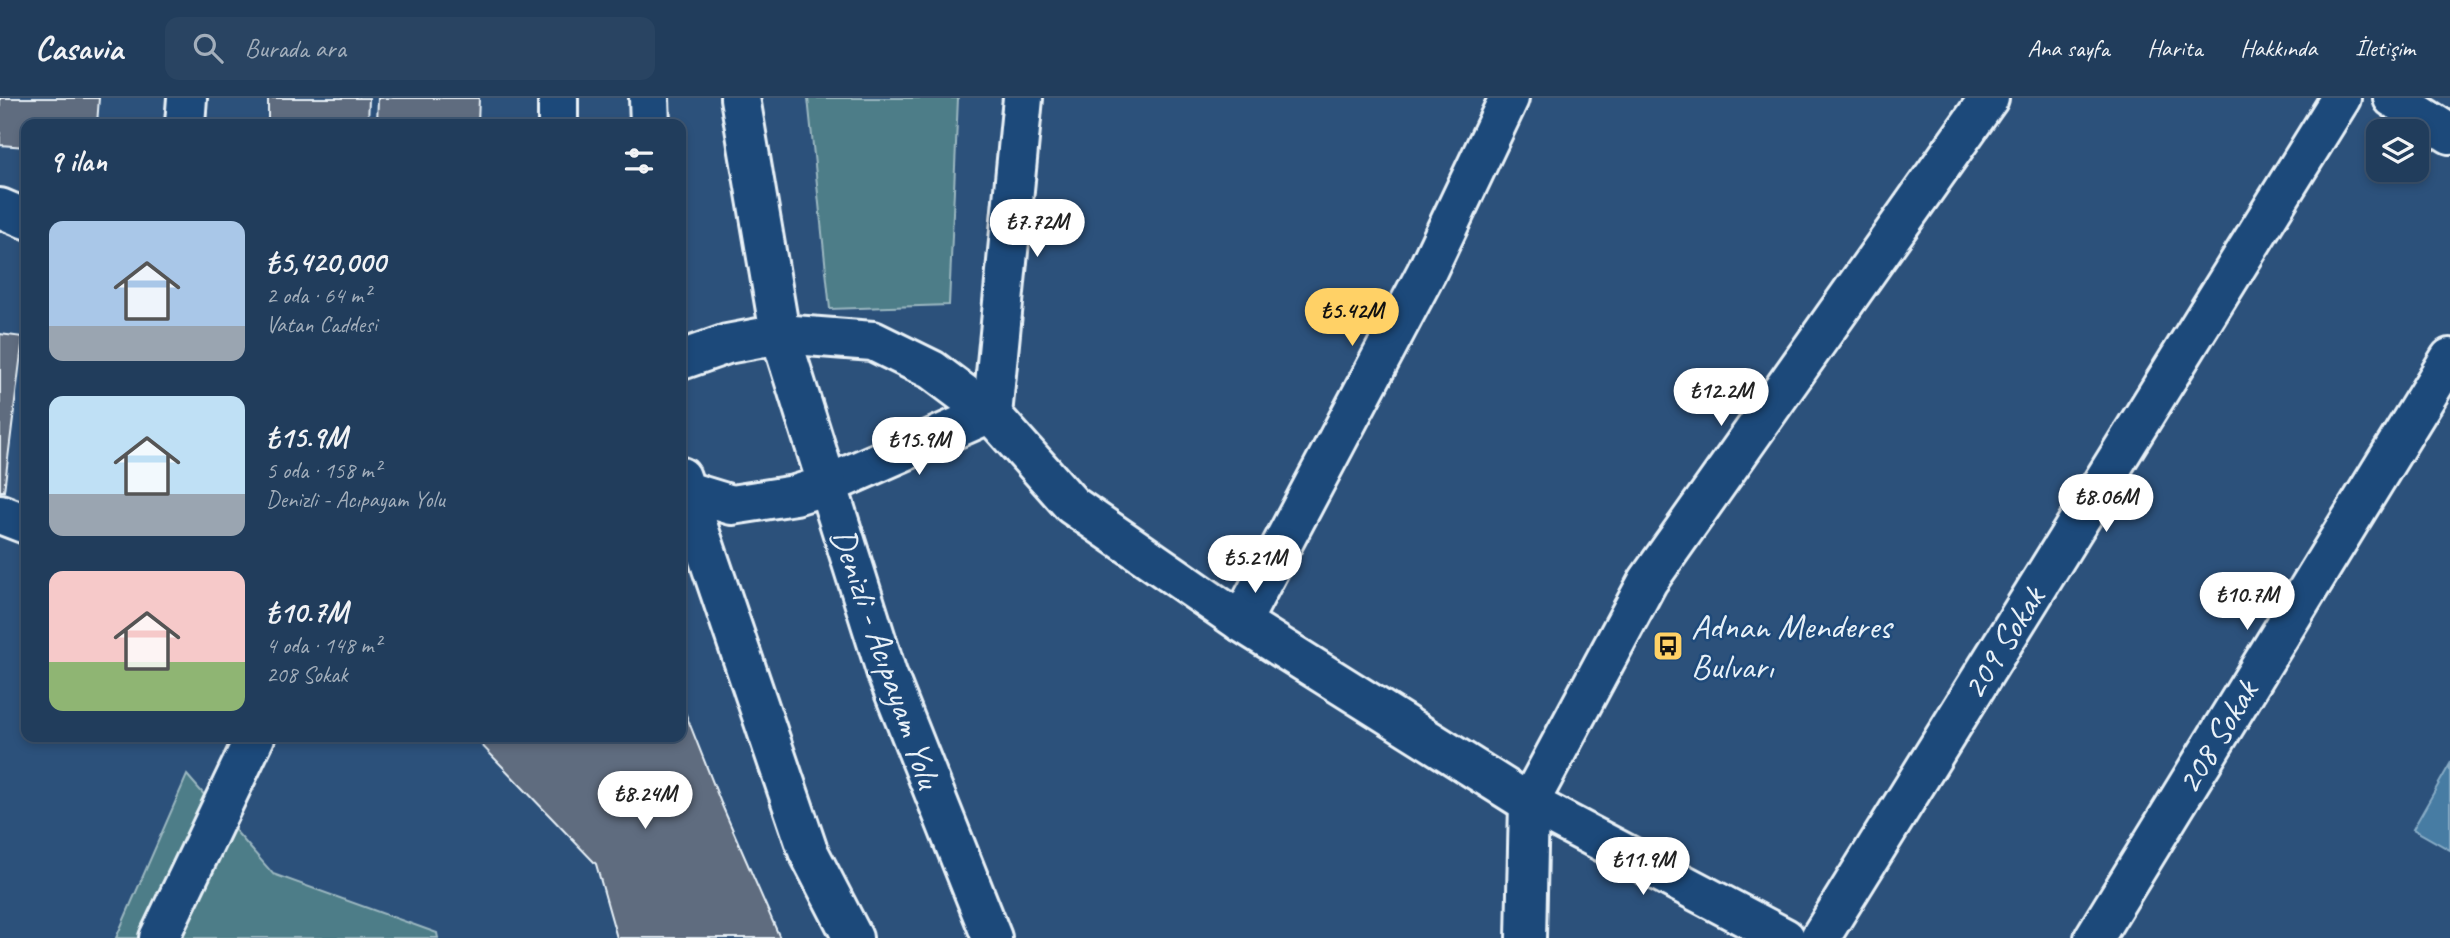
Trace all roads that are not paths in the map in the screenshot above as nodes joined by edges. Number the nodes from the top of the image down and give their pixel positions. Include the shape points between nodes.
1 (187, 98) edge
2 (558, 98) edge
3 (649, 98) edge
4 (740, 98) edge
5 (1023, 98) edge
6 (1509, 98) edge
7 (1989, 98) edge
8 (2341, 98) edge
9 (2393, 98) edge
10 (185, 119) edge
11 (558, 119) edge
12 (650, 119) edge
13 (2450, 134) edge
14 (0, 208) edge
15 (21, 217) edge
16 (780, 334) junction
17 (686, 358) edge
18 (2450, 358) edge
19 (990, 414) junction
20 (827, 485) junction
21 (686, 486) edge
22 (686, 494) edge
23 (0, 514) edge
24 (21, 522) edge
25 (1241, 622) junction
26 (253, 742) edge
27 (1529, 803) junction
28 (159, 938) edge
29 (853, 938) edge
30 (992, 938) edge
31 (1526, 938) edge
32 (1785, 938) edge
33 (1820, 938) edge
34 (2094, 938) edge

1 - 10 main road
2 - 11 main road
3 - 12 main road
4 - 16 main road, Denizli - Acıpayam Yolu
5 - 19 main road
6 - 25 main road via 1426,273
7 - 27 main road via 1648,581
8 - 33 main road, 209 Sokak
9 - 13 main road
14 - 15 main road
16 - 17 main road via 727,344
16 - 19 main road via 873,341 932,370
16 - 20 main road, Denizli - Acıpayam Yolu
18 - 34 main road, 208 Sokak
19 - 20 main road
19 - 25 main road via 1072,505
20 - 21 main road via 732,505
20 - 30 main road, Denizli - Acıpayam Yolu via 887,674
22 - 29 main road via 808,852
23 - 24 main road
25 - 27 main road
26 - 28 main road
27 - 31 main road
27 - 32 main road

